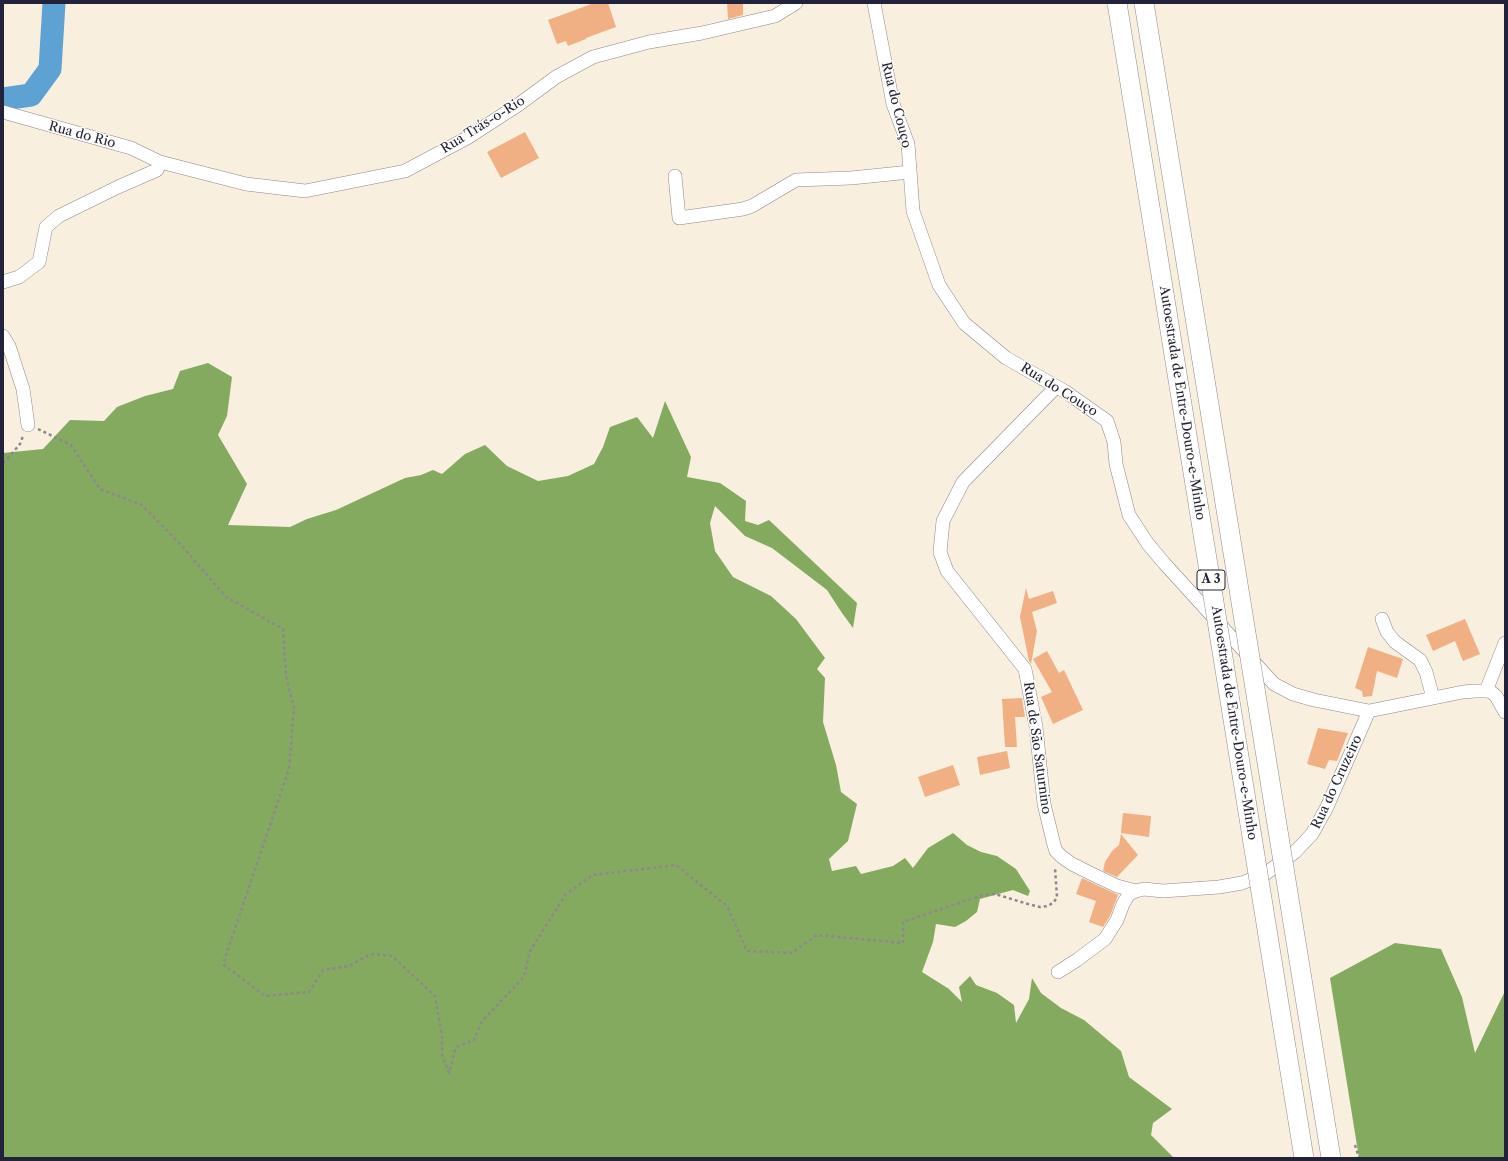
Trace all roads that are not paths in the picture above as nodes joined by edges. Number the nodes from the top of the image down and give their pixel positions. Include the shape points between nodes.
1 (796, 3) edge
2 (874, 3) edge
3 (1118, 3) edge
4 (1144, 3) edge
5 (7, 113) edge
6 (160, 162) junction
7 (910, 172) junction
8 (675, 176) dead end
9 (3, 282) edge
10 (3, 336) edge
11 (1056, 387) junction
12 (28, 425) road end
13 (1382, 619) dead end
14 (1505, 643) edge
15 (1486, 691) junction
16 (1433, 698) junction
17 (1370, 711) junction
18 (1505, 712) edge
19 (1136, 891) junction
20 (1058, 972) dead end
21 (1304, 1158) edge
22 (1331, 1158) edge

1 - 6 street, Rua Trás-o-Rio via 775,16 650,42 593,57 556,77 467,138 405,171 305,191 246,184
2 - 7 street, Rua do Couço via 893,104 908,144
3 - 21 highway, Autoestrada de Entre-Douro-e-Minho / A 3, bridge
4 - 22 highway, Autoestrada de Entre-Douro-e-Minho / A 3, bridge
5 - 6 street, Rua do Rio via 131,148
6 - 9 street via 157,170 60,216 46,227 39,262 19,278
7 - 8 street via 796,180 743,209 679,218
7 - 11 street, Rua do Couço via 913,211 939,285 964,323 1006,358
10 - 12 street via 9,346 23,389
11 - 17 street, Rua do Couço via 1107,421 1114,442 1116,464 1129,515 1135,526 1160,558 1274,684 1293,694 1314,700
11 - 19 street, Rua de São Saturnino via 963,482 943,521 940,552 947,572 1025,668 1036,727 1044,804 1056,851 1072,864 1117,886
13 - 16 street via 1387,632 1395,642 1420,660
14 - 15 street
15 - 16 street via 1475,690
15 - 18 street via 1496,696
16 - 17 street
17 - 19 street, Rua do Cruzeiro via 1327,807 1312,834 1276,867 1242,883 1219,887
19 - 20 street via 1129,894 1105,939

